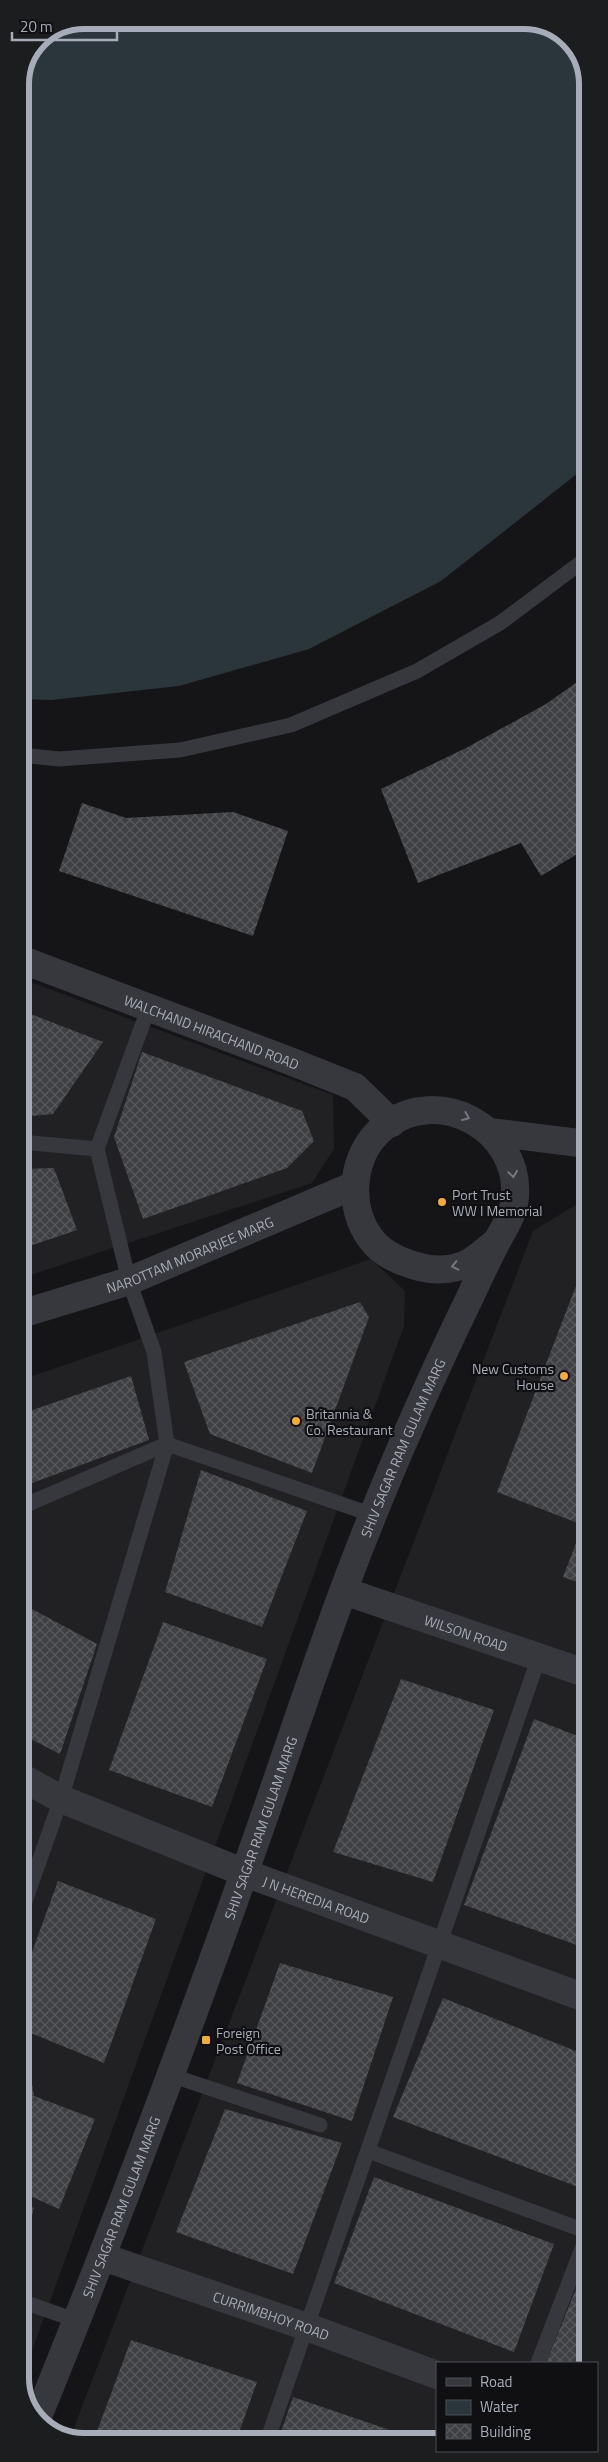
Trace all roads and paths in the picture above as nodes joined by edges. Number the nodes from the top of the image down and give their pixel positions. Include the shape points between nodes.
1 (579, 564) edge
2 (29, 756) edge
3 (29, 962) edge
4 (149, 1007) junction
5 (392, 1123) junction
6 (490, 1132) junction
7 (29, 1143) edge
8 (579, 1143) edge
9 (97, 1149) junction
10 (354, 1185) junction
11 (496, 1242) junction
12 (129, 1281) junction
13 (29, 1312) edge
14 (167, 1444) junction
15 (29, 1504) edge
16 (373, 1515) junction
17 (344, 1591) junction
18 (538, 1657) junction
19 (579, 1671) edge
20 (29, 1781) edge
21 (61, 1799) junction
22 (245, 1873) junction
23 (29, 1890) edge
24 (439, 1945) junction
25 (579, 1996) edge
26 (170, 2075) junction
27 (320, 2125) dead end
28 (368, 2151) junction
29 (579, 2229) edge
30 (579, 2256) edge
31 (103, 2257) junction
32 (29, 2304) edge
33 (78, 2320) junction
34 (307, 2327) junction
35 (538, 2362) edge
36 (436, 2375) edge
37 (40, 2411) edge
38 (270, 2433) edge

1 - 2 lane via 500,623 417,671 291,725 180,750 59,759
3 - 4 street, WALCHAND HIRACHAND ROAD
4 - 5 street, WALCHAND HIRACHAND ROAD via 355,1087
4 - 9 lane
5 -> 6 street via 404,1116 438,1110 466,1116
5 - 10 street via 384,1127 364,1150
6 - 8 street
6 -> 11 street via 511,1163 516,1194 511,1216
7 - 9 lane
9 - 12 lane
11 -> 10 street via 467,1264 440,1270 425,1269 394,1259 371,1239 356,1208
10 - 12 street, NAROTTAM MORARJEE MARG
11 - 16 street, SHIV SAGAR RAM GULAM MARG via 436,1367
12 - 13 street, NAROTTAM MORARJEE MARG
12 - 14 lane via 154,1352
14 - 15 lane
14 - 16 lane
14 - 21 lane
16 - 17 street, SHIV SAGAR RAM GULAM MARG
17 - 18 street, WILSON ROAD
17 - 22 street, SHIV SAGAR RAM GULAM MARG
18 - 19 street, WILSON ROAD
18 - 24 lane
20 - 21 street, J N HEREDIA ROAD
21 - 22 street, J N HEREDIA ROAD
21 - 23 lane
22 - 24 street, J N HEREDIA ROAD
22 - 26 street, SHIV SAGAR RAM GULAM MARG
24 - 25 street, J N HEREDIA ROAD
24 - 28 lane
26 - 27 lane
26 - 31 street, SHIV SAGAR RAM GULAM MARG
28 - 29 lane
28 - 34 lane
30 - 35 lane
31 - 33 street, SHIV SAGAR RAM GULAM MARG
31 - 34 street, CURRIMBHOY ROAD
32 - 33 lane
33 - 37 street, SHIV SAGAR RAM GULAM MARG
34 - 36 street, CURRIMBHOY ROAD
34 - 38 lane

